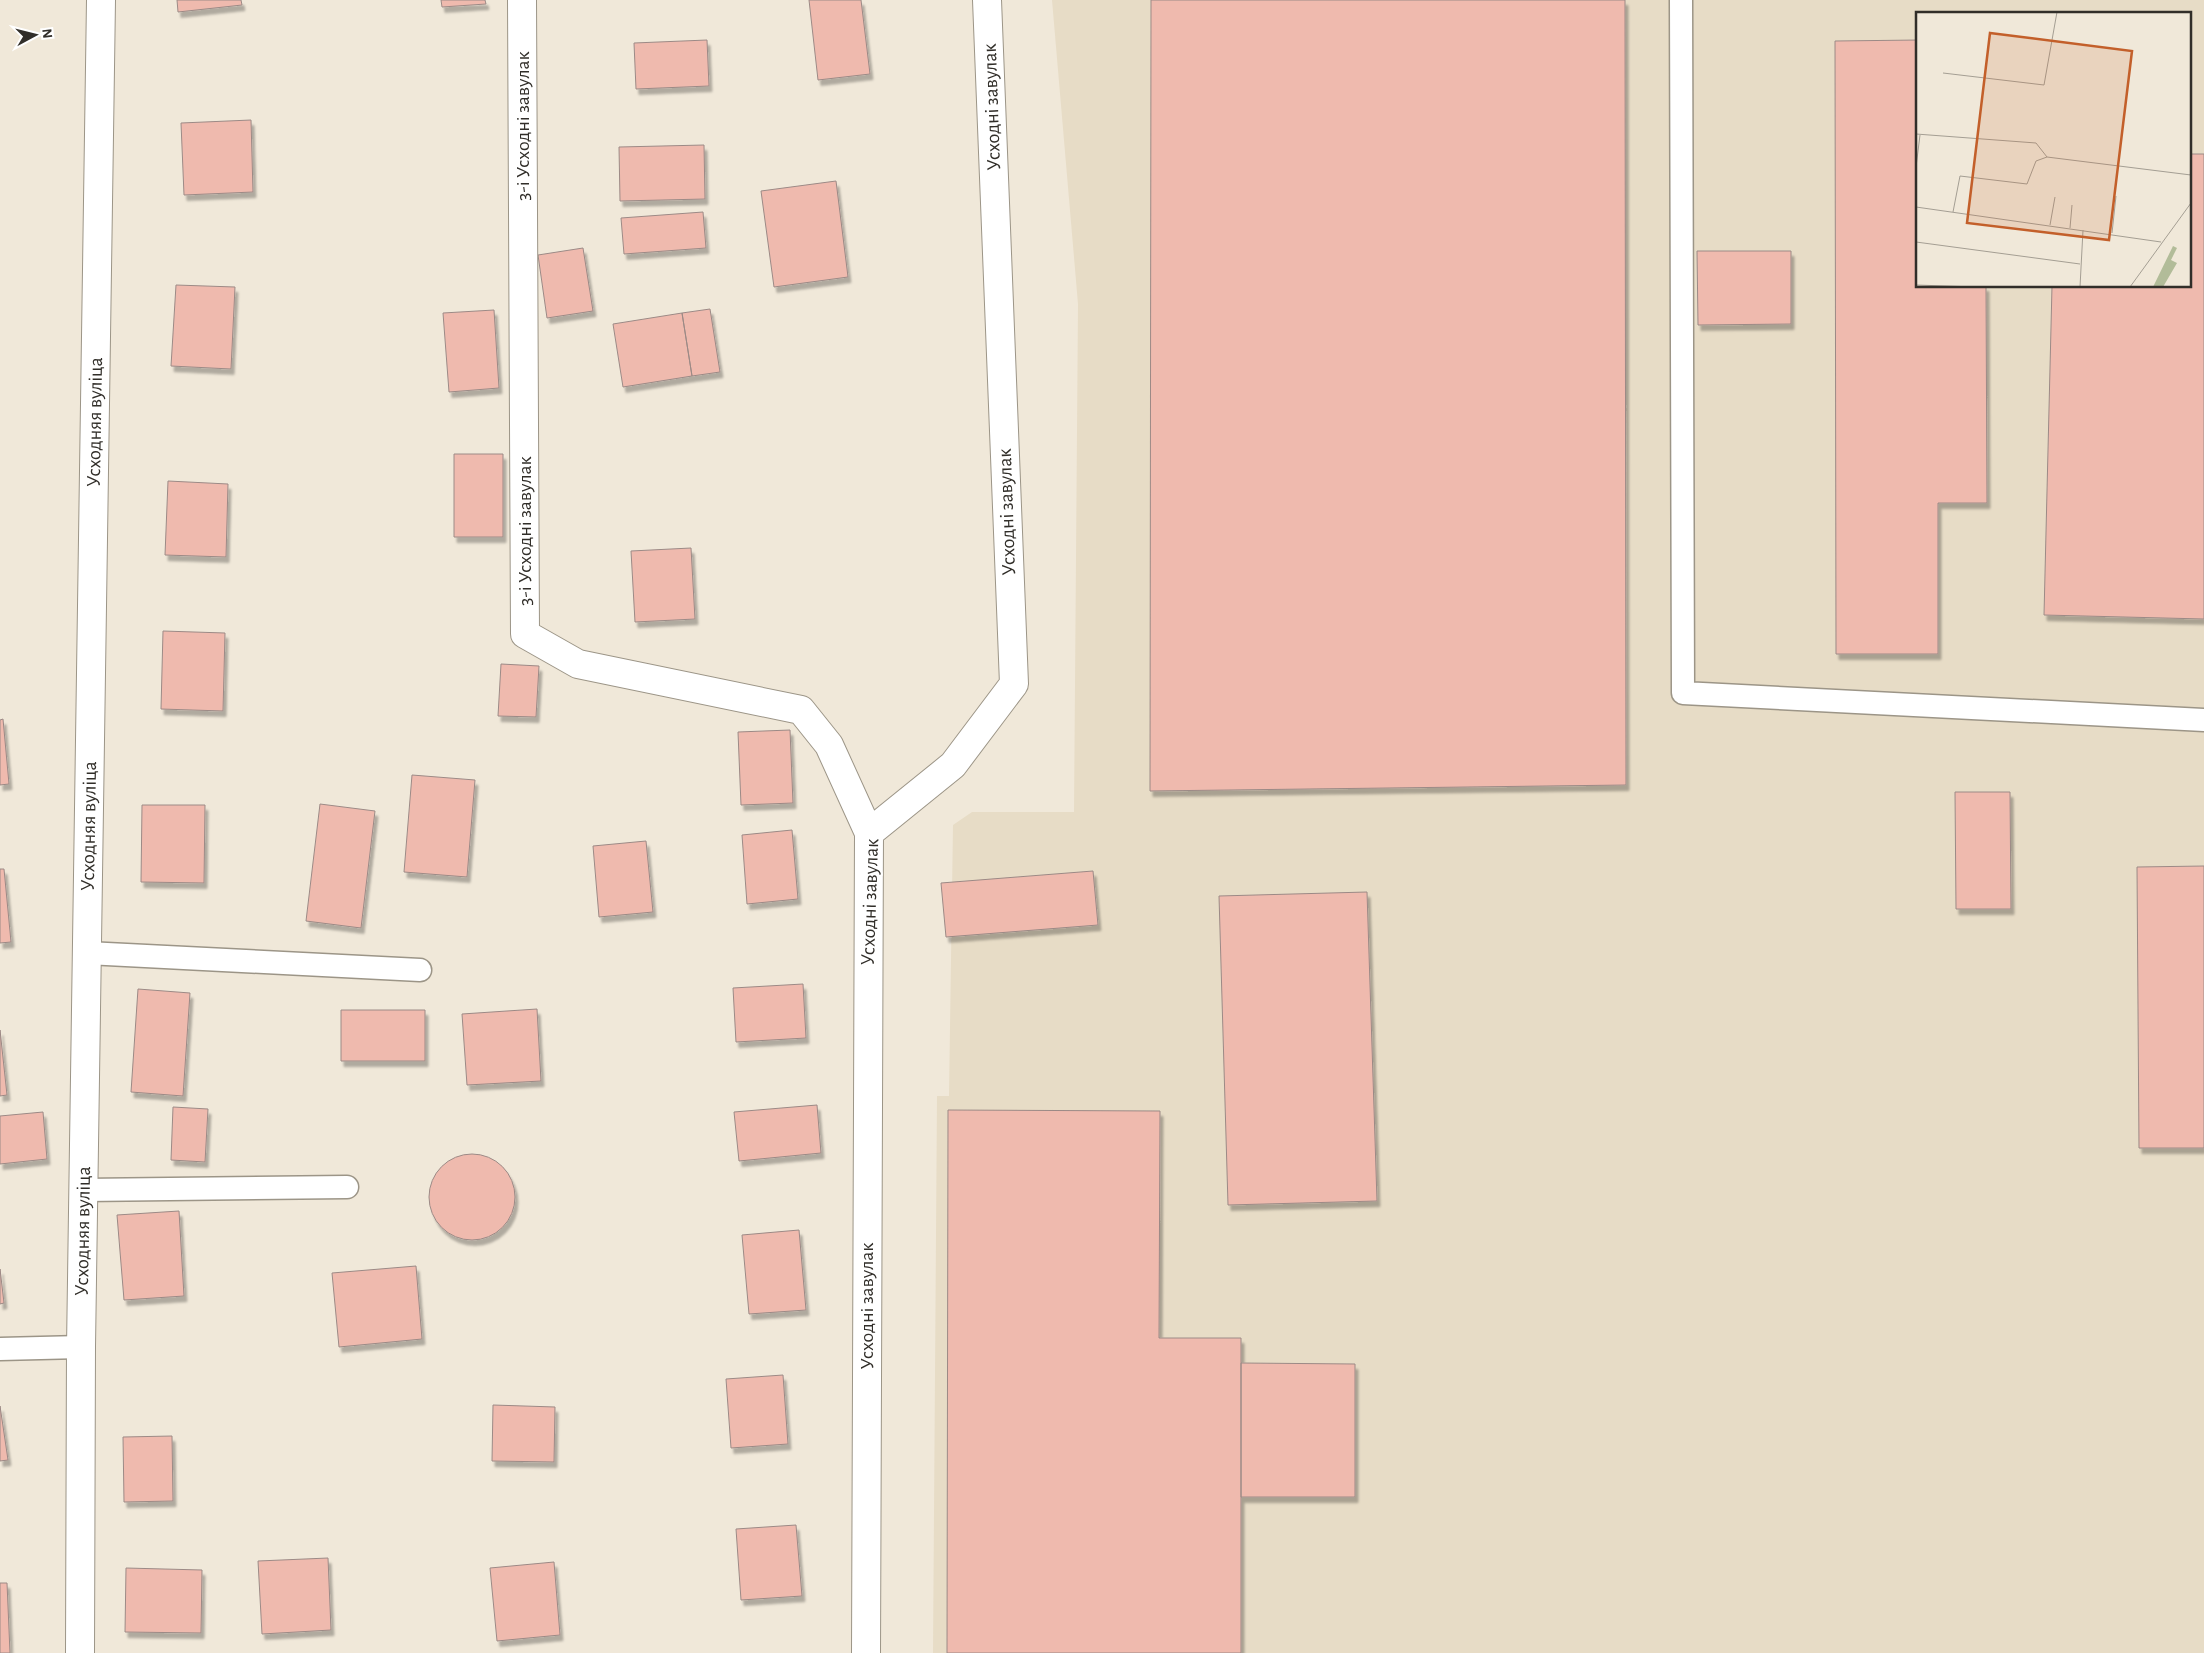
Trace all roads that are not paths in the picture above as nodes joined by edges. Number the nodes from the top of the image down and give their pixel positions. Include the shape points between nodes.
1 (101, 0) edge
2 (522, 0) edge
3 (987, 0) edge
4 (1681, 0) edge
5 (2204, 720) edge
6 (869, 833) junction
7 (87, 953) junction
8 (420, 970) dead end
9 (347, 1187) dead end
10 (84, 1190) junction
11 (81, 1347) junction
12 (0, 1349) edge
13 (80, 1653) edge
14 (866, 1653) edge

1 - 7 street, Усходняя вуліца
2 - 6 street, 3-і Усходні завулак via 525,634 578,664 801,710 830,745
3 - 6 street, Усходні завулак via 1014,684 953,765
4 - 5 lane via 1683,693
6 - 14 street, Усходні завулак
7 - 8 lane
7 - 10 street, Усходняя вуліца
9 - 10 lane
10 - 11 street, Усходняя вуліца
11 - 12 lane
11 - 13 street, Усходняя вуліца

